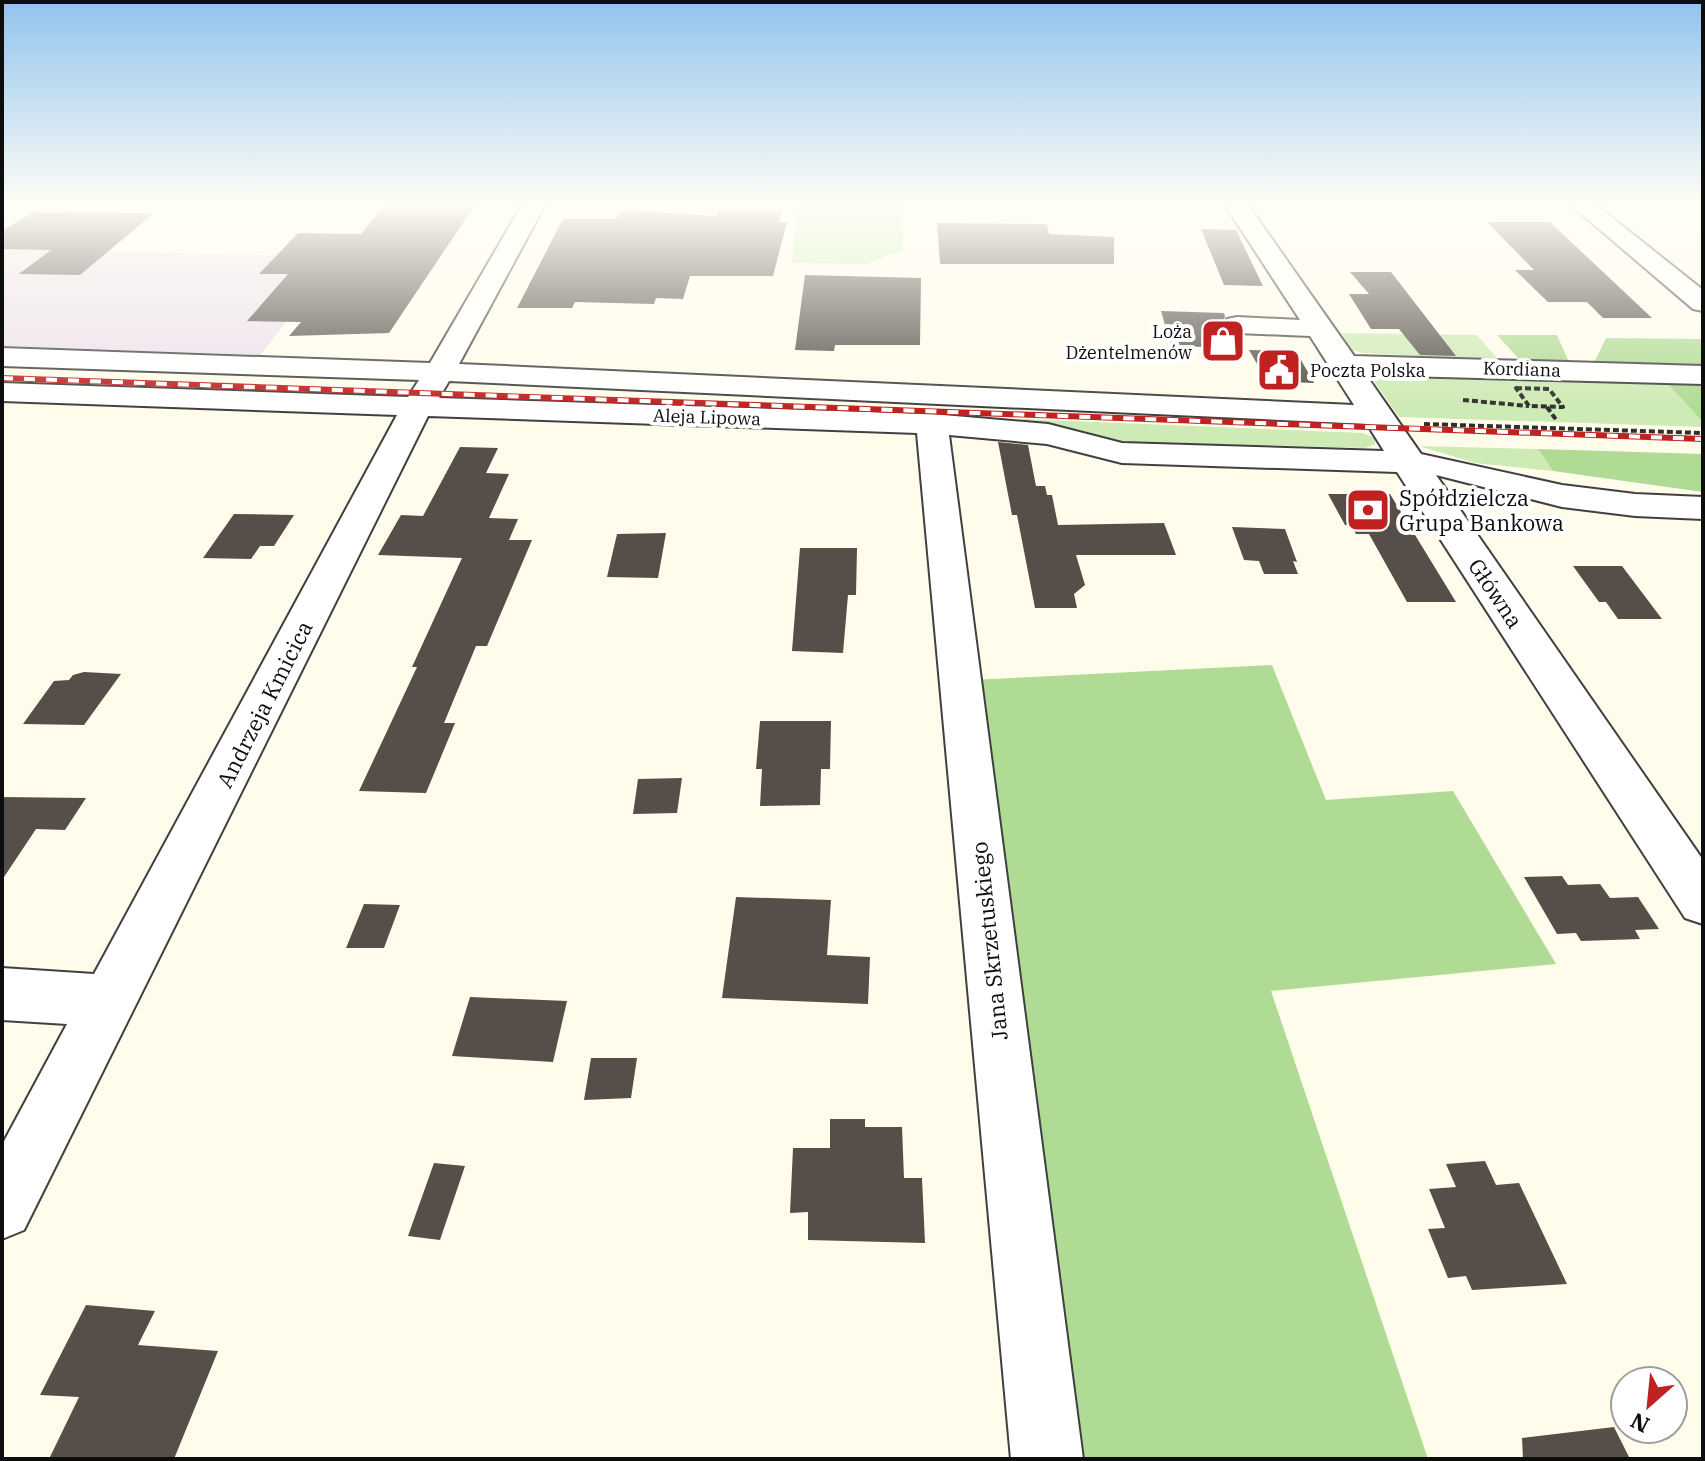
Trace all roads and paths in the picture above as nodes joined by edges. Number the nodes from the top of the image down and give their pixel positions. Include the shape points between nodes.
1 (495, 273) edge
2 (1282, 273) edge
3 (1666, 273) edge
4 (1703, 303) edge
5 (1237, 325) dead end
6 (1302, 329) dead end
7 (2, 357) edge
8 (1342, 365) junction
9 (440, 372) junction
10 (1703, 375) edge
11 (2, 392) edge
12 (417, 407) junction
13 (1546, 407) dead end
14 (1378, 419) junction
15 (1557, 421) dead end
16 (932, 424) junction
17 (1703, 433) edge
18 (1408, 463) junction
19 (1703, 508) edge
20 (1703, 902) edge
21 (2, 994) edge
22 (110, 1001) junction
23 (2, 1208) edge
24 (1047, 1459) edge

1 - 9 street, Andrzeja Kmicica
2 - 8 street, Główna
3 - 4 street
5 - 6 street
7 - 9 street, Aleja Lipowa
8 - 10 street, Kordiana
8 - 14 street, Główna
9 - 12 street, Andrzeja Kmicica
9 - 14 street, Aleja Lipowa
11 - 12 street, Aleja Lipowa
12 - 16 street, Aleja Lipowa
12 - 22 street, Andrzeja Kmicica
13 - 15 path
14 - 17 path
14 - 18 street, Główna
16 - 18 street, Aleja Lipowa via 1048,434 1122,453
16 - 24 street, Jana Skrzetuskiego
18 - 19 street, Aleja Lipowa via 1562,496
18 - 20 street, Główna
21 - 22 street
22 - 23 street, Andrzeja Kmicica

